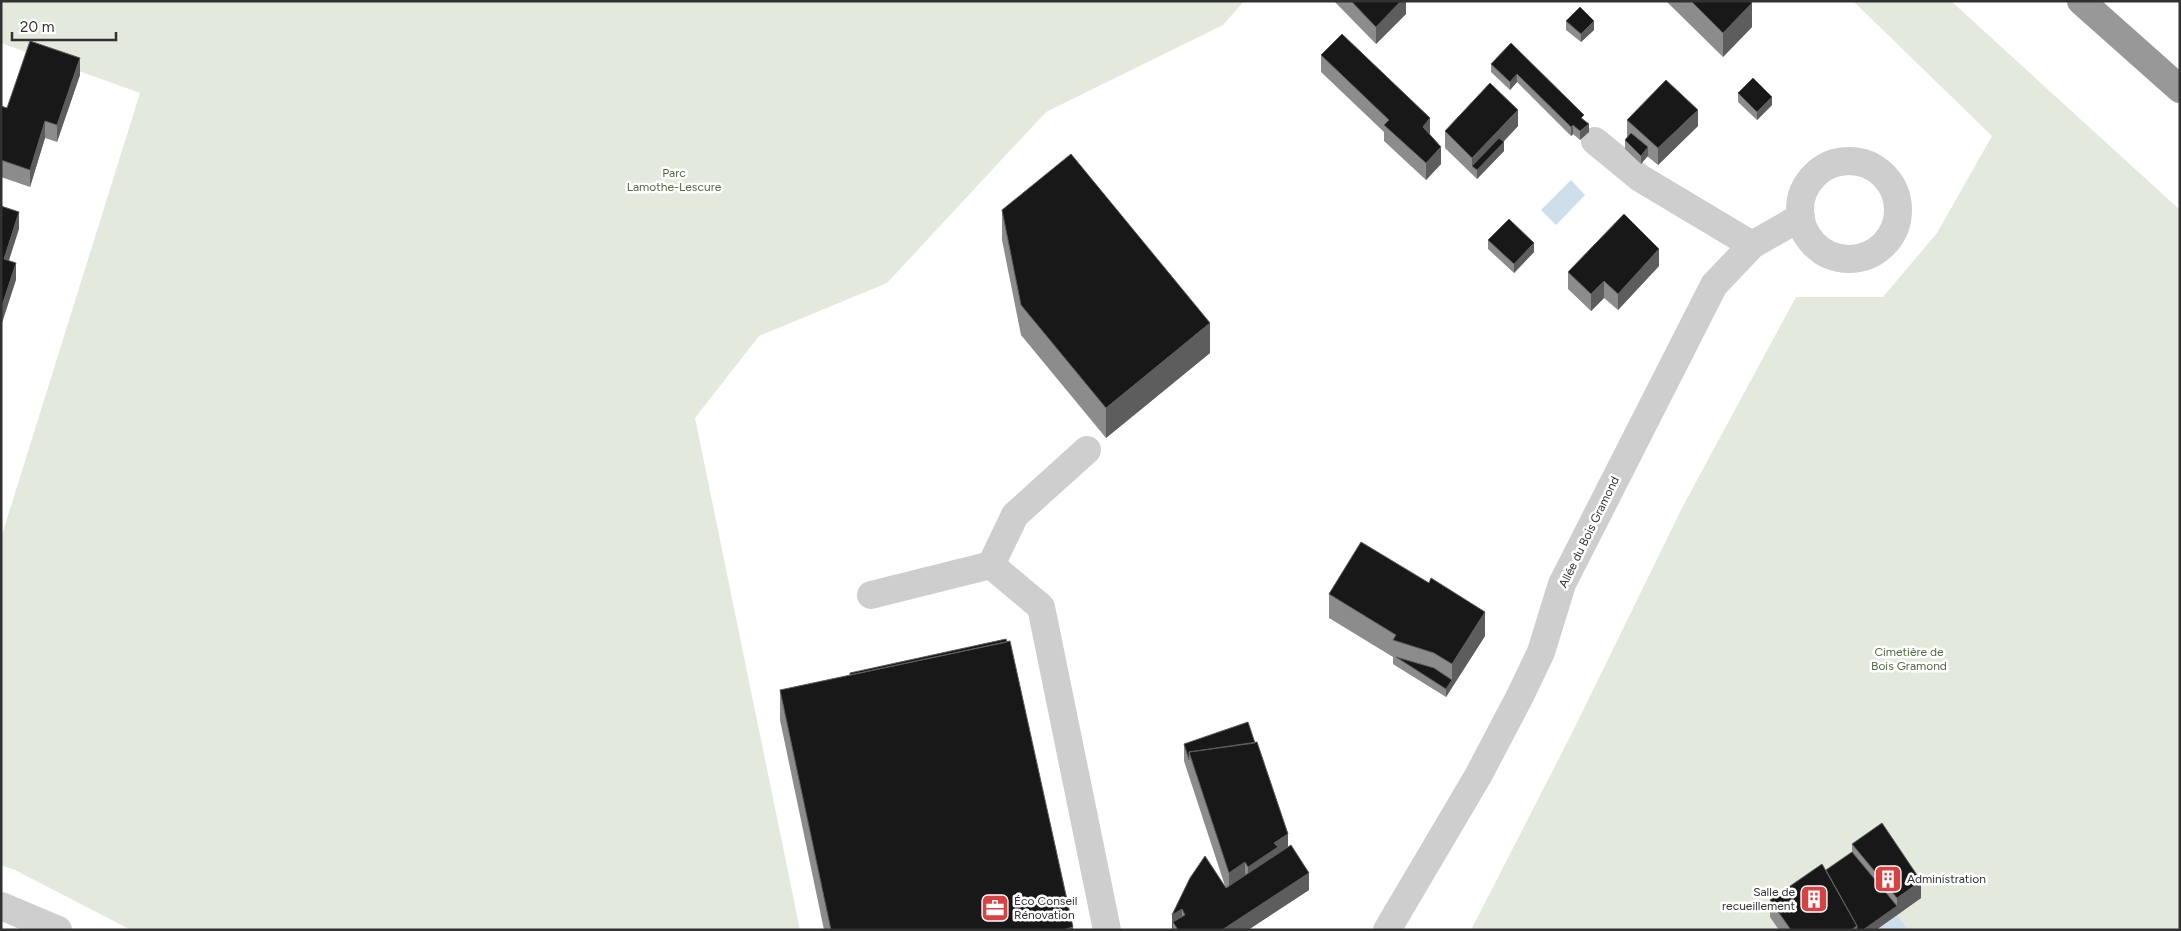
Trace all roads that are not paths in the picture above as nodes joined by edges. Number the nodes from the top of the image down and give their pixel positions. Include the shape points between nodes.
1 (2081, 1) edge
2 (2180, 90) edge
3 (1595, 141) dead end
4 (1800, 217) dead end
5 (1752, 245) junction
6 (1087, 450) dead end
7 (991, 565) junction
8 (871, 595) dead end
9 (1, 906) edge
10 (58, 930) edge
11 (1107, 930) edge
12 (1387, 930) edge

1 - 2 highway
3 - 5 street via 1640,178
4 - 5 street, Allée du Bois Gramond
5 - 12 street, Allée du Bois Gramond via 1714,285 1562,584 1541,652 1520,696 1478,776
6 - 7 street via 1014,515
7 - 8 street
7 - 11 street via 1041,607
9 - 10 street

